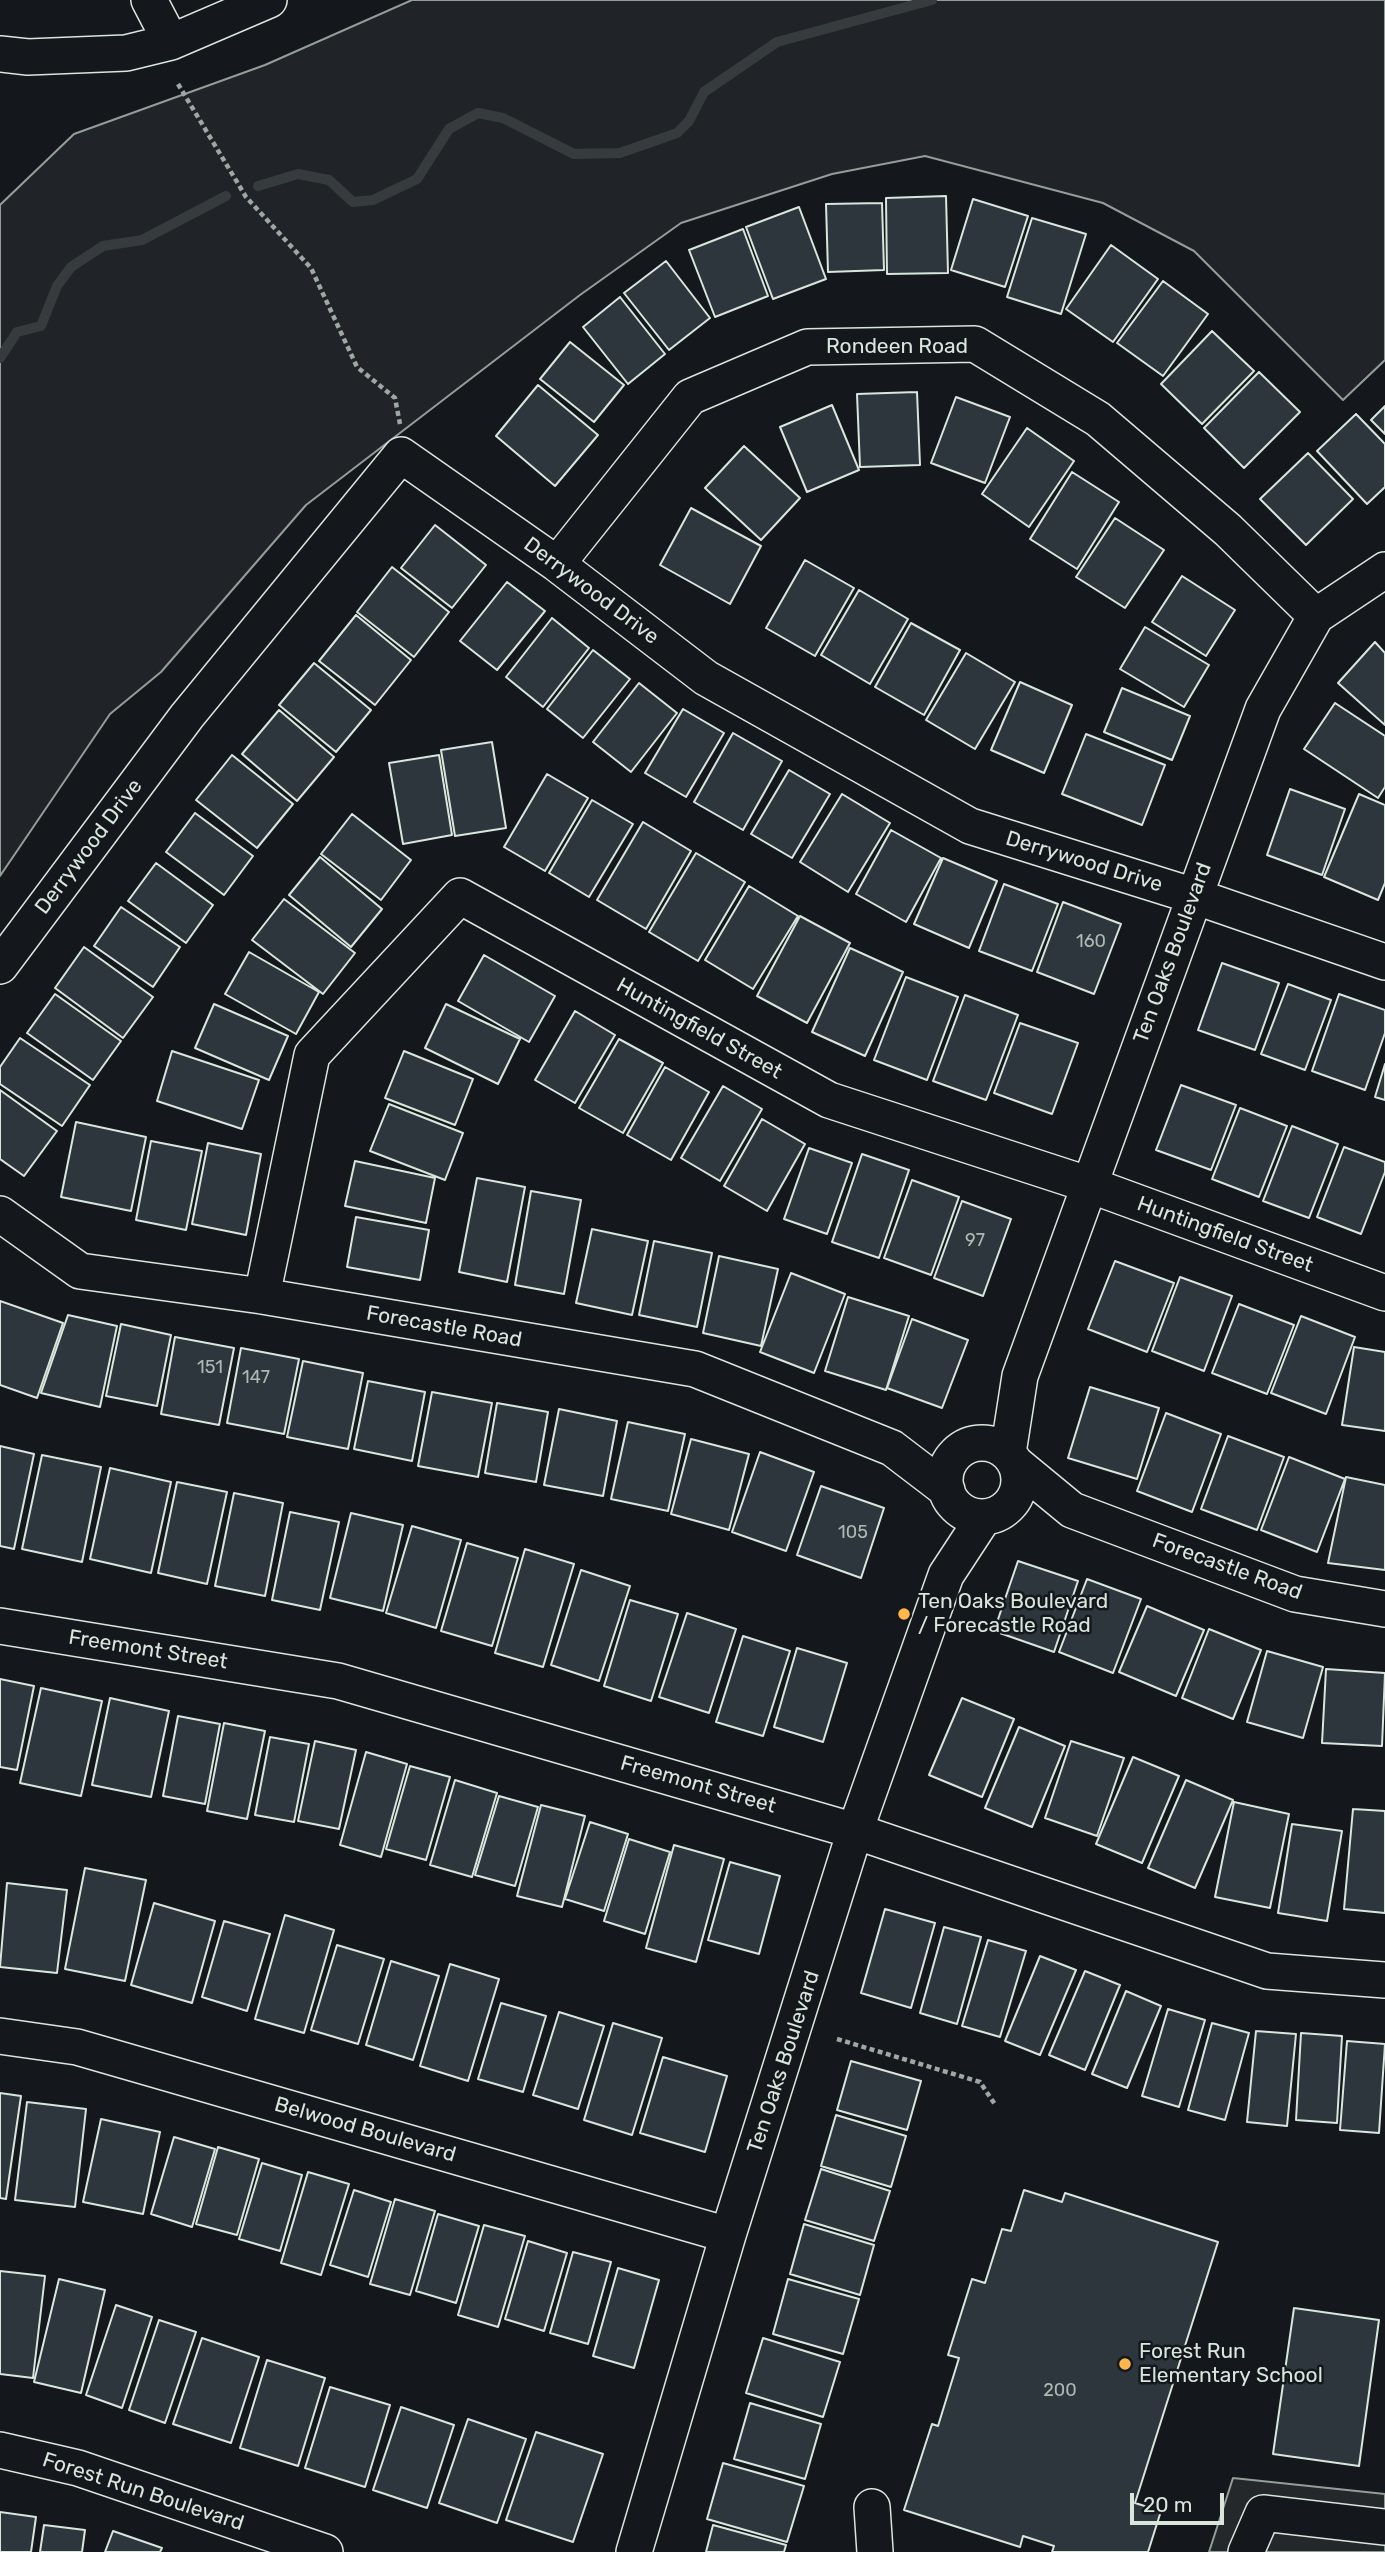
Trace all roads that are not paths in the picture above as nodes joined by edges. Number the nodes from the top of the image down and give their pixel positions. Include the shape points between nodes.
1 (149, 0) edge
2 (269, 0) edge
3 (171, 42) junction
4 (0, 54) edge
5 (557, 564) junction
6 (1385, 570) edge
7 (1316, 616) junction
8 (1194, 896) junction
9 (1385, 962) edge
10 (0, 966) edge
11 (1087, 1184) junction
12 (0, 1214) edge
13 (1385, 1293) edge
14 (262, 1296) junction
15 (1020, 1376) junction
16 (969, 1446) junction
17 (892, 1448) junction
18 (1012, 1458) junction
19 (950, 1496) junction
20 (1072, 1510) junction
21 (990, 1515) junction
22 (946, 1575) junction
23 (1385, 1609) edge
24 (0, 1626) edge
25 (855, 1831) junction
26 (1385, 1980) edge
27 (0, 2036) edge
28 (728, 2235) junction
29 (0, 2450) edge
30 (872, 2507) dead end
31 (1385, 2527) edge
32 (276, 2545) edge
33 (325, 2552) edge
34 (634, 2552) edge
35 (874, 2552) edge
36 (1246, 2552) edge

1 - 3 street
2 - 3 street
3 - 4 street via 126,53
5 - 7 street, Rondeen Road via 690,397 807,347 975,344 1098,419 1228,530
5 - 8 street, Derrywood Drive via 706,678 970,827
5 - 10 street, Derrywood Drive via 401,455 187,716
6 - 7 street, Ten Oaks Boulevard
7 - 8 street, Ten Oaks Boulevard via 1263,709
8 - 9 street, Derrywood Drive
8 - 11 street, Ten Oaks Boulevard
11 - 13 street, Huntingfield Street
11 - 14 street, Huntingfield Street via 829,1100 460,896 312,1055
11 - 15 street, Ten Oaks Boulevard
12 - 14 street, Forecastle Road via 80,1271
14 - 17 street, Forecastle Road via 695,1369
15 - 16 street, Ten Oaks Boulevard via 994,1423
15 - 18 street, Ten Oaks Boulevard
16 - 17 street, Forecastle Road
16 - 18 street via 998,1446
16 - 19 street via 948,1467
17 - 19 street, Forecastle Road
18 - 20 street, Forecastle Road
18 - 21 street via 1019,1474 1014,1498
19 - 21 street via 972,1515
19 - 22 street, Ten Oaks Boulevard
20 - 21 street, Forecastle Road
20 - 23 street, Forecastle Road via 1295,1594
21 - 22 street, Ten Oaks Boulevard
22 - 25 street, Ten Oaks Boulevard
24 - 25 street, Freemont Street via 338,1681
25 - 26 street, Freemont Street via 1266,1971
25 - 28 street, Ten Oaks Boulevard
27 - 28 street, Belwood Boulevard via 77,2047
28 - 34 street, Ten Oaks Boulevard
29 - 32 street, Forest Run Boulevard via 78,2468
30 - 35 street
31 - 36 street via 1263,2513
32 - 33 street, Forest Run Boulevard

